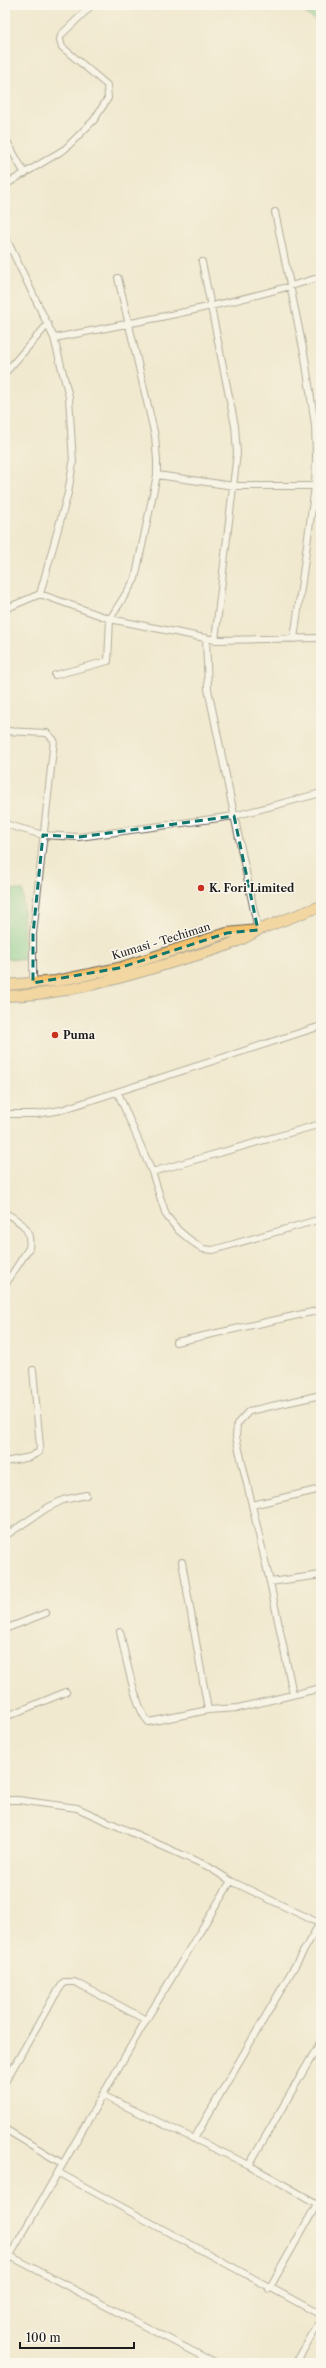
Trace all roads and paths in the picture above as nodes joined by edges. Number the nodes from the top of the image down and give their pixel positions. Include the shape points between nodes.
1 (92, 5) edge
2 (5, 138) edge
3 (25, 174) junction
4 (5, 186) edge
5 (275, 212) dead end
6 (5, 236) edge
7 (202, 262) dead end
8 (321, 277) edge
9 (118, 278) dead end
10 (291, 286) junction
11 (211, 305) junction
12 (48, 324) junction
13 (129, 324) junction
14 (54, 338) junction
15 (5, 373) edge
16 (157, 475) junction
17 (234, 486) junction
18 (315, 486) junction
19 (40, 594) junction
20 (5, 609) edge
21 (110, 619) junction
22 (206, 638) junction
23 (321, 638) edge
24 (294, 639) junction
25 (215, 640) junction
26 (55, 675) dead end
27 (5, 731) edge
28 (321, 793) edge
29 (234, 816) junction
30 (5, 824) edge
31 (43, 836) junction
32 (321, 906) edge
33 (258, 930) junction
34 (33, 984) junction
35 (5, 985) edge
36 (5, 996) edge
37 (321, 1026) edge
38 (118, 1093) junction
39 (5, 1114) edge
40 (321, 1124) edge
41 (152, 1172) junction
42 (5, 1213) edge
43 (321, 1219) edge
44 (5, 1285) edge
45 (321, 1310) edge
46 (176, 1342) dead end
47 (33, 1370) dead end
48 (321, 1395) edge
49 (5, 1462) edge
50 (321, 1489) edge
51 (86, 1495) dead end
52 (252, 1505) junction
53 (5, 1536) edge
54 (182, 1562) dead end
55 (321, 1575) edge
56 (270, 1582) junction
57 (46, 1613) dead end
58 (5, 1629) edge
59 (120, 1632) dead end
60 (321, 1688) edge
61 (66, 1692) dead end
62 (293, 1694) junction
63 (208, 1710) junction
64 (5, 1717) edge
65 (5, 1800) edge
66 (231, 1881) junction
67 (321, 1923) edge
68 (146, 2020) junction
69 (321, 2043) edge
70 (5, 2082) edge
71 (102, 2095) junction
72 (5, 2130) edge
73 (194, 2139) junction
74 (63, 2164) junction
75 (249, 2165) junction
76 (59, 2173) junction
77 (319, 2205) edge
78 (10, 2256) junction
79 (5, 2264) edge
80 (269, 2289) junction
81 (321, 2315) edge
82 (321, 2319) edge
83 (215, 2363) edge
84 (296, 2363) edge

1 - 3 street via 61,35 60,40 62,47 107,84 108,98 94,120 65,148
2 - 3 street
3 - 4 street
5 - 10 street
6 - 12 street
7 - 11 street
8 - 10 street
9 - 13 street
10 - 11 street
10 - 18 street via 315,424
11 - 13 street
11 - 17 street via 235,426 237,453
12 - 14 street
12 - 15 street
13 - 14 street
13 - 16 street via 155,436
14 - 19 street via 69,397 73,464 68,493
16 - 17 street
16 - 21 street via 135,579
17 - 18 street
17 - 25 street
18 - 24 street
19 - 20 street
19 - 21 street
21 - 22 street
21 - 26 street via 108,661
22 - 25 street
22 - 29 street via 208,689
23 - 24 street
24 - 25 street
27 - 31 street via 47,733 54,740
28 - 29 street
29 - 31 street via 79,837
29 - 33 street
30 - 31 street
31 - 34 street via 33,934
32 - 33 highway, Kumasi - Techiman
33 - 34 highway, Kumasi - Techiman via 227,933 151,958 84,976
33 - 36 highway via 230,945 110,982 52,992
34 - 35 highway, Kumasi - Techiman
37 - 38 street
38 - 39 street via 61,1110 37,1114
38 - 41 street
40 - 41 street
41 - 43 street via 166,1215 178,1230 202,1249 214,1250
42 - 44 street via 23,1224 30,1234 29,1248
45 - 46 street
47 - 49 street via 39,1452 30,1457
48 - 52 street via 249,1411 237,1424 236,1438
50 - 52 street
51 - 53 street via 63,1500 47,1508
52 - 56 street
54 - 63 street
55 - 56 street
56 - 62 street
57 - 58 street
59 - 63 street via 145,1719 155,1722
60 - 62 street
61 - 64 street
62 - 63 street via 238,1708
65 - 66 street via 77,1808 208,1866
66 - 67 street
66 - 68 street
67 - 73 street
68 - 70 street via 81,1985 64,1982
68 - 71 street
69 - 75 street
71 - 73 street
71 - 74 street
72 - 74 street
73 - 75 street
74 - 76 street
75 - 77 street
76 - 78 street
76 - 80 street
77 - 80 street
78 - 79 street
78 - 83 street
80 - 81 street
82 - 84 street

